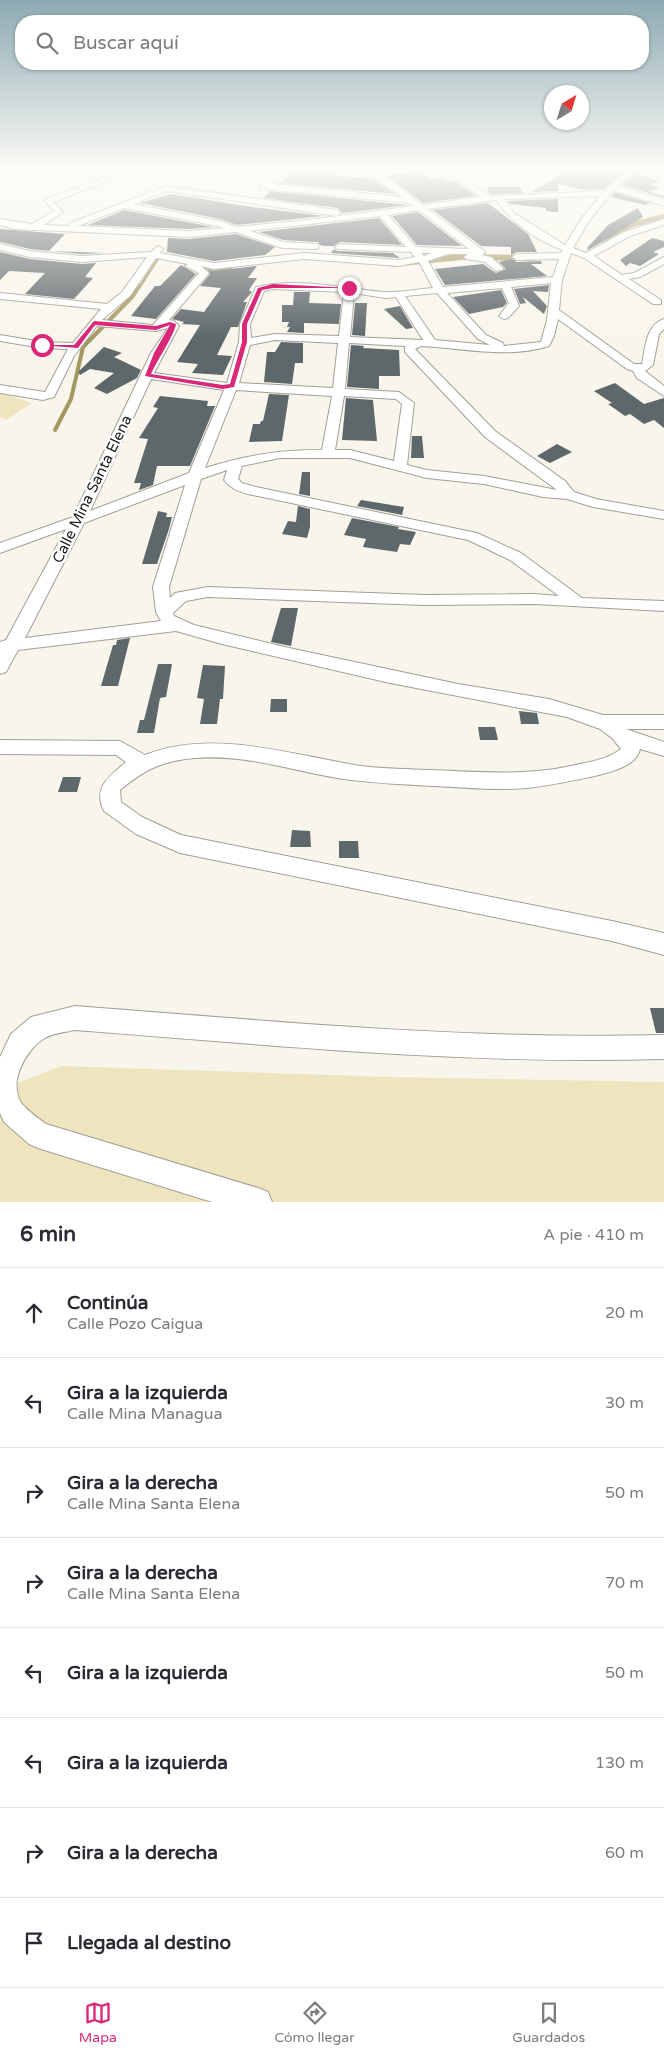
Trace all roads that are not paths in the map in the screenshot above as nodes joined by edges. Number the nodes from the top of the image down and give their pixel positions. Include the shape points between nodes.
1 (71, 227) edge
2 (228, 227) edge
3 (266, 227) edge
4 (393, 227) edge
5 (444, 227) edge
6 (530, 227) edge
7 (580, 227) edge
8 (648, 227) edge
9 (242, 230) junction
10 (170, 233) junction
11 (282, 245) junction
12 (0, 247) edge
13 (0, 252) edge
14 (567, 253) junction
15 (481, 255) junction
16 (517, 256) dead end
17 (587, 256) junction
18 (151, 257) junction
19 (420, 257) junction
20 (272, 259) junction
21 (664, 260) edge
22 (392, 267) dead end
23 (499, 269) dead end
24 (620, 278) junction
25 (557, 280) junction
26 (505, 284) junction
27 (349, 288) junction
28 (439, 289) junction
29 (398, 293) junction
30 (0, 296) edge
31 (660, 300) edge
32 (109, 307) junction
33 (554, 311) junction
34 (504, 316) dead end
35 (664, 322) edge
36 (94, 323) junction
37 (156, 328) junction
38 (654, 334) junction
39 (0, 338) edge
40 (345, 340) junction
41 (245, 342) junction
42 (425, 343) junction
43 (76, 346) junction
44 (507, 348) junction
45 (638, 369) junction
46 (147, 375) junction
47 (232, 386) junction
48 (0, 389) edge
49 (339, 392) junction
50 (664, 392) edge
51 (328, 453) junction
52 (236, 463) junction
53 (400, 467) junction
54 (195, 476) junction
55 (569, 495) junction
56 (664, 515) edge
57 (78, 520) junction
58 (0, 548) edge
59 (578, 603) junction
60 (664, 606) edge
61 (170, 618) junction
62 (6, 645) edge
63 (0, 668) edge
64 (602, 722) junction
65 (664, 722) edge
66 (625, 737) junction
67 (0, 747) edge
68 (664, 749) edge
69 (141, 762) junction
70 (664, 944) edge
71 (664, 1047) edge
72 (4, 1066) edge
73 (258, 1202) edge

1 - 10 street
2 - 9 street
3 - 9 street
4 - 19 street
5 - 15 street
6 - 14 street
7 - 14 street
8 - 17 street via 626,234
9 - 10 street
9 - 11 street
10 - 18 street
11 - 19 street
11 - 20 street
12 - 18 street via 37,255 82,259 117,255
13 - 18 street via 29,259 78,263
14 - 16 street
14 - 17 street
14 - 25 street
15 - 19 street
15 - 19 street via 444,252
15 - 23 street
17 - 24 street
18 - 20 street via 174,257 207,266
18 - 32 street via 126,294
18 - 37 street via 200,269 204,273
19 - 20 street via 393,263 318,256
19 - 22 street
19 - 28 street
21 - 24 street via 637,275
24 - 31 street
25 - 26 street
25 - 33 street
26 - 28 street
26 - 34 street via 514,306
27 - 29 street via 385,295
27 - 40 street
27 - 41 street via 273,286 260,289 244,324
28 - 29 street
28 - 44 street via 482,337
29 - 42 street
30 - 32 street
31 - 38 street
32 - 36 street
33 - 44 street via 546,344
33 - 45 street
35 - 38 street
36 - 37 street, Calle Mina Santa Elena
36 - 43 street
37 - 46 street, Calle Mina Santa Elena via 170,323 174,326
38 - 45 street via 647,365
39 - 43 street via 42,345
40 - 41 street via 275,337
40 - 42 street
40 - 49 street
41 - 47 street
42 - 44 street
42 - 55 street via 414,344 410,350 490,434 560,484
43 - 48 street via 50,394 44,396
45 - 50 street via 641,375
46 - 47 street
46 - 57 street, Calle Mina Santa Elena
47 - 49 street
47 - 54 street
49 - 51 street
49 - 53 street via 392,394 405,399 408,403
51 - 52 street via 280,454
51 - 53 street via 350,454
52 - 54 street
52 - 59 street via 232,480 245,489 472,536 496,544 517,555
53 - 55 street
54 - 57 street
54 - 61 street via 161,587
55 - 56 street via 593,503
57 - 58 street
57 - 62 street, Calle Mina Santa Elena
59 - 60 street
59 - 61 street via 535,599 424,600 208,592 181,597
61 - 62 street
61 - 64 street via 340,668 479,696 560,707
62 - 63 street, Calle Mina Santa Elena
64 - 65 street
64 - 66 street
66 - 68 street
66 - 69 street via 632,750 622,760 551,779 506,783 362,774 224,751 184,752
67 - 69 street via 120,748
69 - 70 street via 110,787 111,804 148,833 180,844
71 - 72 street via 600,1050 441,1047 75,1018 40,1026 20,1043
72 - 73 street via 3,1089 13,1113 38,1135

